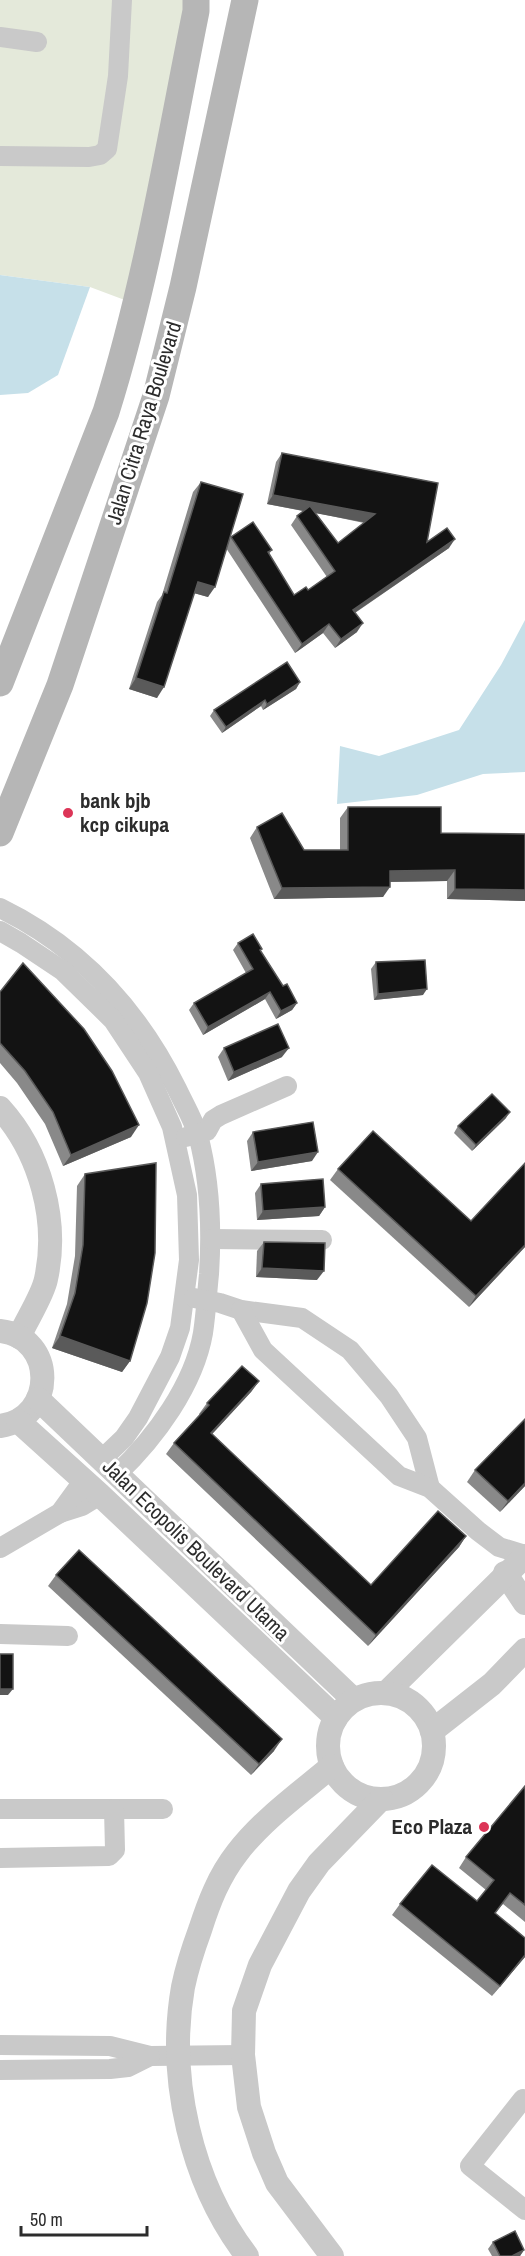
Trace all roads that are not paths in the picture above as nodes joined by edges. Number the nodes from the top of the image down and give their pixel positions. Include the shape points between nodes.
1 (122, 0) edge
2 (196, 0) edge
3 (245, 0) edge
4 (0, 37) edge
5 (37, 42) dead end
6 (0, 156) edge
7 (0, 683) edge
8 (0, 833) edge
9 (12, 910) edge
10 (2, 937) edge
11 (287, 1086) dead end
12 (0, 1108) edge
13 (197, 1134) junction
14 (175, 1141) junction
15 (211, 1239) junction
16 (322, 1240) edge
17 (184, 1296) junction
18 (207, 1301) junction
19 (241, 1310) junction
20 (9, 1334) edge
21 (38, 1399) junction
22 (9, 1424) edge
23 (109, 1467) junction
24 (92, 1487) junction
25 (430, 1488) junction
26 (499, 1547) junction
27 (0, 1548) edge
28 (525, 1555) edge
29 (505, 1573) junction
30 (525, 1603) edge
31 (0, 1634) edge
32 (68, 1636) dead end
33 (525, 1650) edge
34 (386, 1694) junction
35 (354, 1700) junction
36 (336, 1718) junction
37 (432, 1731) junction
38 (332, 1766) junction
39 (381, 1799) junction
40 (0, 1809) edge
41 (114, 1809) junction
42 (163, 1809) dead end
43 (0, 1858) edge
44 (0, 2045) edge
45 (238, 2055) junction
46 (150, 2056) junction
47 (187, 2057) junction
48 (0, 2070) edge
49 (525, 2100) edge
50 (525, 2210) edge
51 (247, 2256) edge
52 (332, 2256) edge

1 - 6 street via 118,76 107,149 90,157
2 - 7 main road, Jalan Citra Raya Boulevard via 137,300 119,371
3 - 8 main road, Jalan Citra Raya Boulevard via 156,396 60,685
4 - 5 street
9 - 10 street
9 - 13 street via 72,951 127,1008 165,1064
10 - 14 street via 63,971 112,1020 148,1073
11 - 13 street via 221,1115 207,1131
12 - 20 street via 13,1122 38,1170 51,1228 46,1280
13 - 14 street
13 - 15 street via 209,1186
14 - 17 street via 187,1195 189,1260
15 - 16 street
15 - 18 street
17 - 18 street
17 - 23 street via 180,1328 170,1357
18 - 19 street
18 - 23 street via 203,1335 176,1403 142,1450
19 - 25 street via 263,1350 399,1476
19 - 25 street via 302,1318 350,1350 389,1396 417,1438
20 - 21 street via 31,1347 40,1360 43,1376
21 - 22 street via 29,1412
21 - 23 street, Jalan Ecopolis Boulevard Utama
22 - 24 street, Jalan Ecopolis Boulevard Utama
23 - 35 street, Jalan Ecopolis Boulevard Utama
24 - 27 street via 82,1506 60,1513
24 - 36 street, Jalan Ecopolis Boulevard Utama
25 - 26 street
26 - 28 street
26 - 29 street
28 - 29 street
29 - 30 street
29 - 34 street
31 - 32 street
33 - 37 street via 492,1683
34 - 35 street
34 - 37 street via 415,1705
35 - 36 street
36 - 38 street via 328,1741
37 - 39 street via 434,1747 424,1778 398,1797
38 - 39 street via 350,1790
38 - 47 street via 263,1825 220,1879 208,1904 183,1987
39 - 45 street via 319,1863 299,1891 260,1965 244,2011
40 - 41 street
41 - 42 street
41 - 43 street via 115,1850 109,1856
44 - 46 street via 110,2046
45 - 47 street
45 - 52 street via 249,2107 277,2183
46 - 47 street
46 - 48 street via 128,2067 110,2069
47 - 51 street via 184,2111 190,2140 219,2213
49 - 50 street via 470,2166

